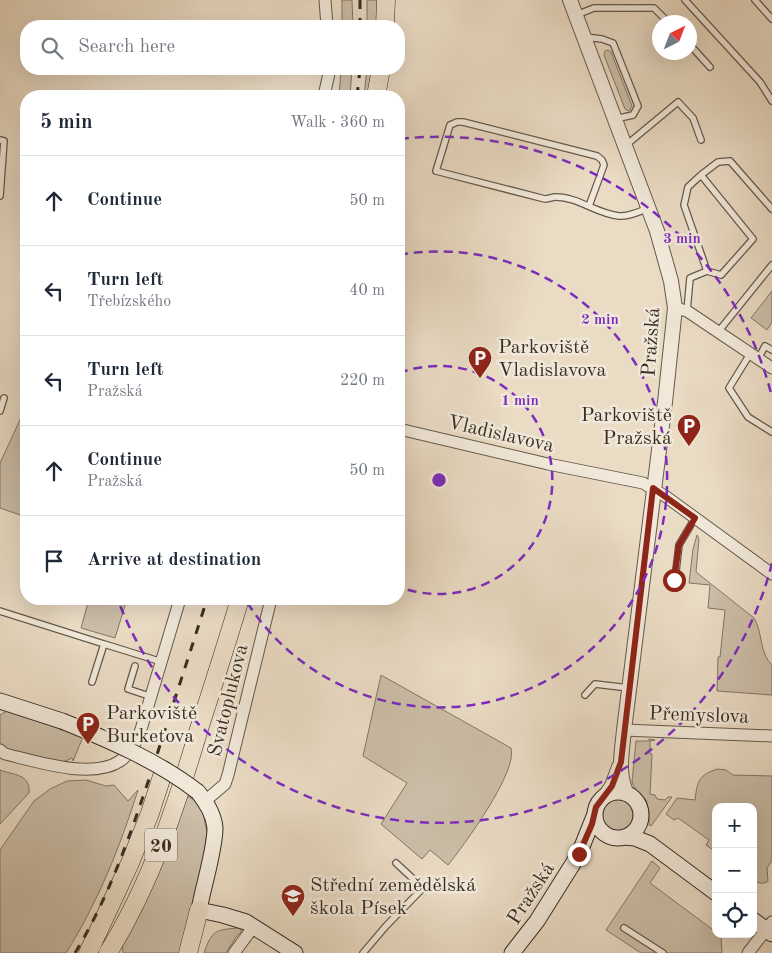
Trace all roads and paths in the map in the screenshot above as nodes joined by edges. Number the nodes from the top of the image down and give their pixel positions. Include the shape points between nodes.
1 (326, 0) edge
2 (386, 0) edge
3 (397, 0) edge
4 (570, 0) edge
5 (685, 0) edge
6 (754, 0) edge
7 (576, 15) junction
8 (661, 15) edge
9 (772, 19) edge
10 (327, 20) edge
11 (385, 20) edge
12 (396, 20) edge
13 (585, 37) junction
14 (697, 53) edge
15 (710, 67) dead end
16 (329, 75) edge
17 (380, 75) edge
18 (390, 75) edge
19 (325, 90) edge
20 (377, 90) edge
21 (388, 90) edge
22 (772, 101) edge
23 (615, 119) junction
24 (0, 140) edge
25 (701, 140) dead end
26 (625, 146) junction
27 (701, 175) junction
28 (0, 196) edge
29 (589, 206) junction
30 (649, 208) junction
31 (772, 209) edge
32 (772, 266) edge
33 (707, 270) junction
34 (681, 310) junction
35 (718, 332) junction
36 (772, 350) edge
37 (754, 356) junction
38 (772, 366) edge
39 (4, 398) dead end
40 (0, 411) edge
41 (405, 430) edge
42 (772, 432) edge
43 (653, 488) junction
44 (695, 518) junction
45 (772, 574) edge
46 (674, 580) dead end
47 (178, 605) edge
48 (227, 605) edge
49 (238, 605) edge
50 (270, 605) edge
51 (0, 612) edge
52 (104, 644) junction
53 (162, 662) junction
54 (135, 666) dead end
55 (92, 682) dead end
56 (629, 688) junction
57 (585, 695) dead end
58 (152, 697) junction
59 (0, 701) edge
60 (624, 730) junction
61 (772, 736) edge
62 (0, 750) edge
63 (621, 762) junction
64 (164, 770) junction
65 (627, 794) junction
66 (606, 795) junction
67 (202, 797) junction
68 (595, 814) junction
69 (639, 824) junction
70 (617, 837) junction
71 (650, 844) junction
72 (579, 854) junction
73 (396, 863) dead end
74 (712, 890) edge
75 (198, 910) junction
76 (757, 922) edge
77 (254, 926) junction
78 (624, 928) dead end
79 (770, 928) edge
80 (113, 948) edge
81 (88, 953) edge
82 (98, 953) edge
83 (188, 953) edge
84 (234, 953) edge
85 (295, 953) edge
86 (363, 953) edge
87 (512, 953) edge
88 (663, 953) edge
89 (748, 953) edge

1 - 10 street
2 - 11 highway
3 - 12 highway
4 - 7 street, Pražská
5 - 22 lane via 760,82
6 - 9 lane
7 - 8 lane via 594,8 654,8
7 - 13 street, Pražská
13 - 23 street, Pražská
13 - 23 lane via 613,43 638,106 633,115
14 - 15 lane
16 - 19 street
17 - 20 highway
18 - 21 highway
23 - 26 street, Pražská
24 - 28 lane via 4,141
25 - 26 lane via 693,118 678,102
26 - 30 street, Pražská
27 - 31 lane via 718,162 730,161
27 - 33 lane via 688,187 684,205
27 - 33 lane via 753,239 721,275
29 - 29 lane via 556,197 544,199 436,171 450,125 463,122 597,156 604,165
29 - 30 lane via 620,216
30 - 34 street, Pražská
32 - 35 lane
33 - 34 lane via 690,278
34 - 35 street
34 - 43 street, Pražská
35 - 37 street
36 - 37 lane via 765,346
37 - 38 street
37 - 42 lane via 729,388 748,417
39 - 40 lane
41 - 43 street, Vladislavova via 643,483
43 - 44 street, Vladislavova
43 - 56 street, Pražská
44 - 45 street, Vladislavova
44 - 46 lane via 679,545
47 - 53 street
48 - 82 highway, 20 via 160,825 144,866
49 - 80 highway, 20 via 168,829
50 - 67 street, Svatoplukova via 225,784
51 - 52 lane
52 - 53 lane
52 - 55 lane
53 - 58 street
54 - 58 lane via 128,689
56 - 57 lane via 595,684
56 - 60 street, Pražská
58 - 62 street via 134,747 113,764 96,768 58,767
59 - 64 main road, bridge via 62,721 120,746
60 - 61 street, Přemyslova
60 - 63 street, Pražská
63 - 65 street, Pražská via 622,784
63 - 66 street, Pražská
64 - 67 main road, bridge
64 - 81 highway via 130,863
65 - 66 main road
65 - 69 main road via 637,803 641,817
66 - 68 main road via 596,807
67 - 75 main road via 215,827
68 - 70 main road via 599,828
68 - 72 main road, Pražská
69 - 70 main road via 630,834
69 - 71 main road
70 - 71 main road via 634,838
70 - 72 main road, Pražská via 595,840
71 - 74 main road
72 - 87 main road, Pražská via 537,921
73 - 86 lane via 423,888
75 - 77 main road via 232,917
75 - 83 highway
76 - 79 main road
77 - 84 street
77 - 85 main road
78 - 88 lane
79 - 89 street

